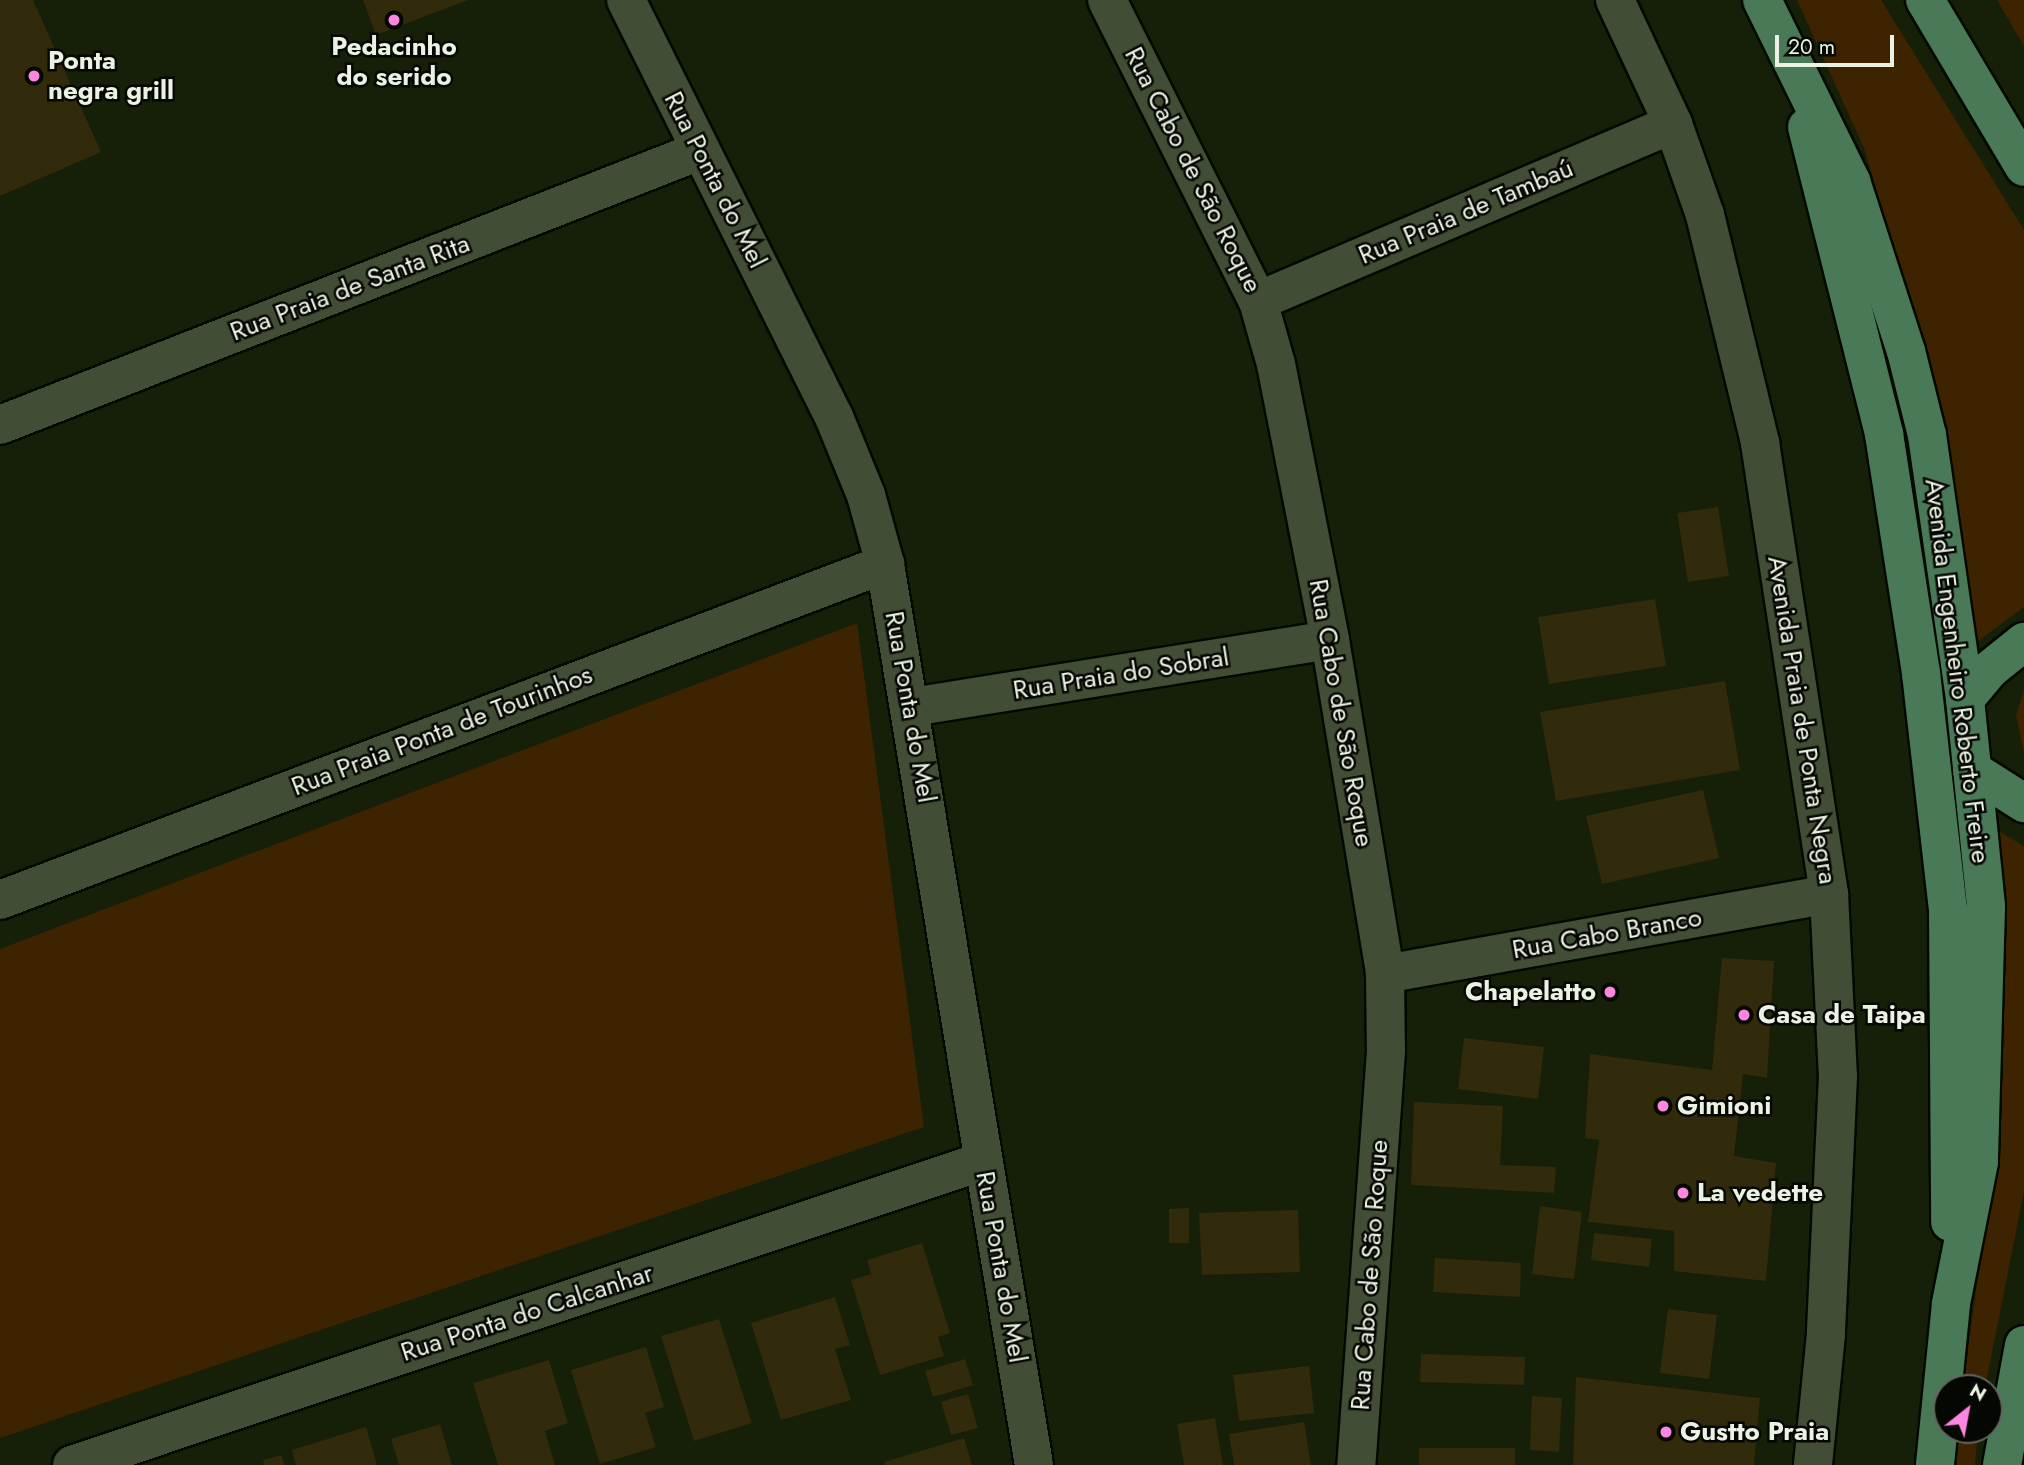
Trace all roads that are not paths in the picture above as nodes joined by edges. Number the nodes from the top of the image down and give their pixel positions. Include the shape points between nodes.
1 (626, 0) edge
2 (1107, 0) edge
3 (1615, 0) edge
4 (1762, 0) edge
5 (1925, 0) edge
6 (1791, 60) junction
7 (1674, 124) junction
8 (699, 151) junction
9 (2021, 154) edge
10 (1258, 301) junction
11 (0, 425) edge
12 (885, 564) junction
13 (1330, 640) junction
14 (2024, 642) edge
15 (1965, 699) junction
16 (912, 707) junction
17 (1972, 770) junction
18 (2024, 803) edge
19 (1829, 894) junction
20 (0, 900) edge
21 (1385, 974) junction
22 (983, 1161) junction
23 (1951, 1304) junction
24 (2024, 1345) edge
25 (72, 1465) edge
26 (1034, 1465) edge
27 (1356, 1465) edge
28 (1813, 1465) edge
29 (1935, 1465) edge
30 (2002, 1465) edge

1 - 8 street, Rua Ponta do Mel
2 - 10 street, Rua Cabo de São Roque
3 - 7 street, Avenida Praia de Ponta Negra
4 - 6 main road, Avenida Engenheiro Roberto Freire
5 - 9 main road
6 - 15 main road, Avenida Engenheiro Roberto Freire via 1851,181 1906,351 1927,435
6 - 23 main road, Avenida Engenheiro Roberto Freire via 1884,434 1921,673 1948,909
7 - 10 street, Rua Praia de Tambaú
7 - 19 street, Avenida Praia de Ponta Negra via 1705,215 1760,443
8 - 11 street, Rua Praia de Santa Rita
8 - 12 street, Rua Ponta do Mel via 834,417 866,495
10 - 13 street, Rua Cabo de São Roque via 1276,364
12 - 16 street, Rua Ponta do Mel
12 - 20 street, Rua Praia Ponta de Tourinhos
13 - 16 street, Rua Praia do Sobral
13 - 21 street, Rua Cabo de São Roque
14 - 15 main road via 1989,670
15 - 17 main road, Avenida Engenheiro Roberto Freire
16 - 22 street, Rua Ponta do Mel
17 - 18 main road
17 - 23 main road, Avenida Engenheiro Roberto Freire via 1986,907 1979,1162
19 - 21 street, Rua Cabo Branco
19 - 28 street, Avenida Praia de Ponta Negra via 1838,1076 1826,1334
21 - 27 street, Rua Cabo de São Roque via 1386,1051
22 - 25 street, Rua Ponta do Calcanhar
22 - 26 street, Rua Ponta do Mel
23 - 29 main road, Avenida Engenheiro Roberto Freire
24 - 30 main road

